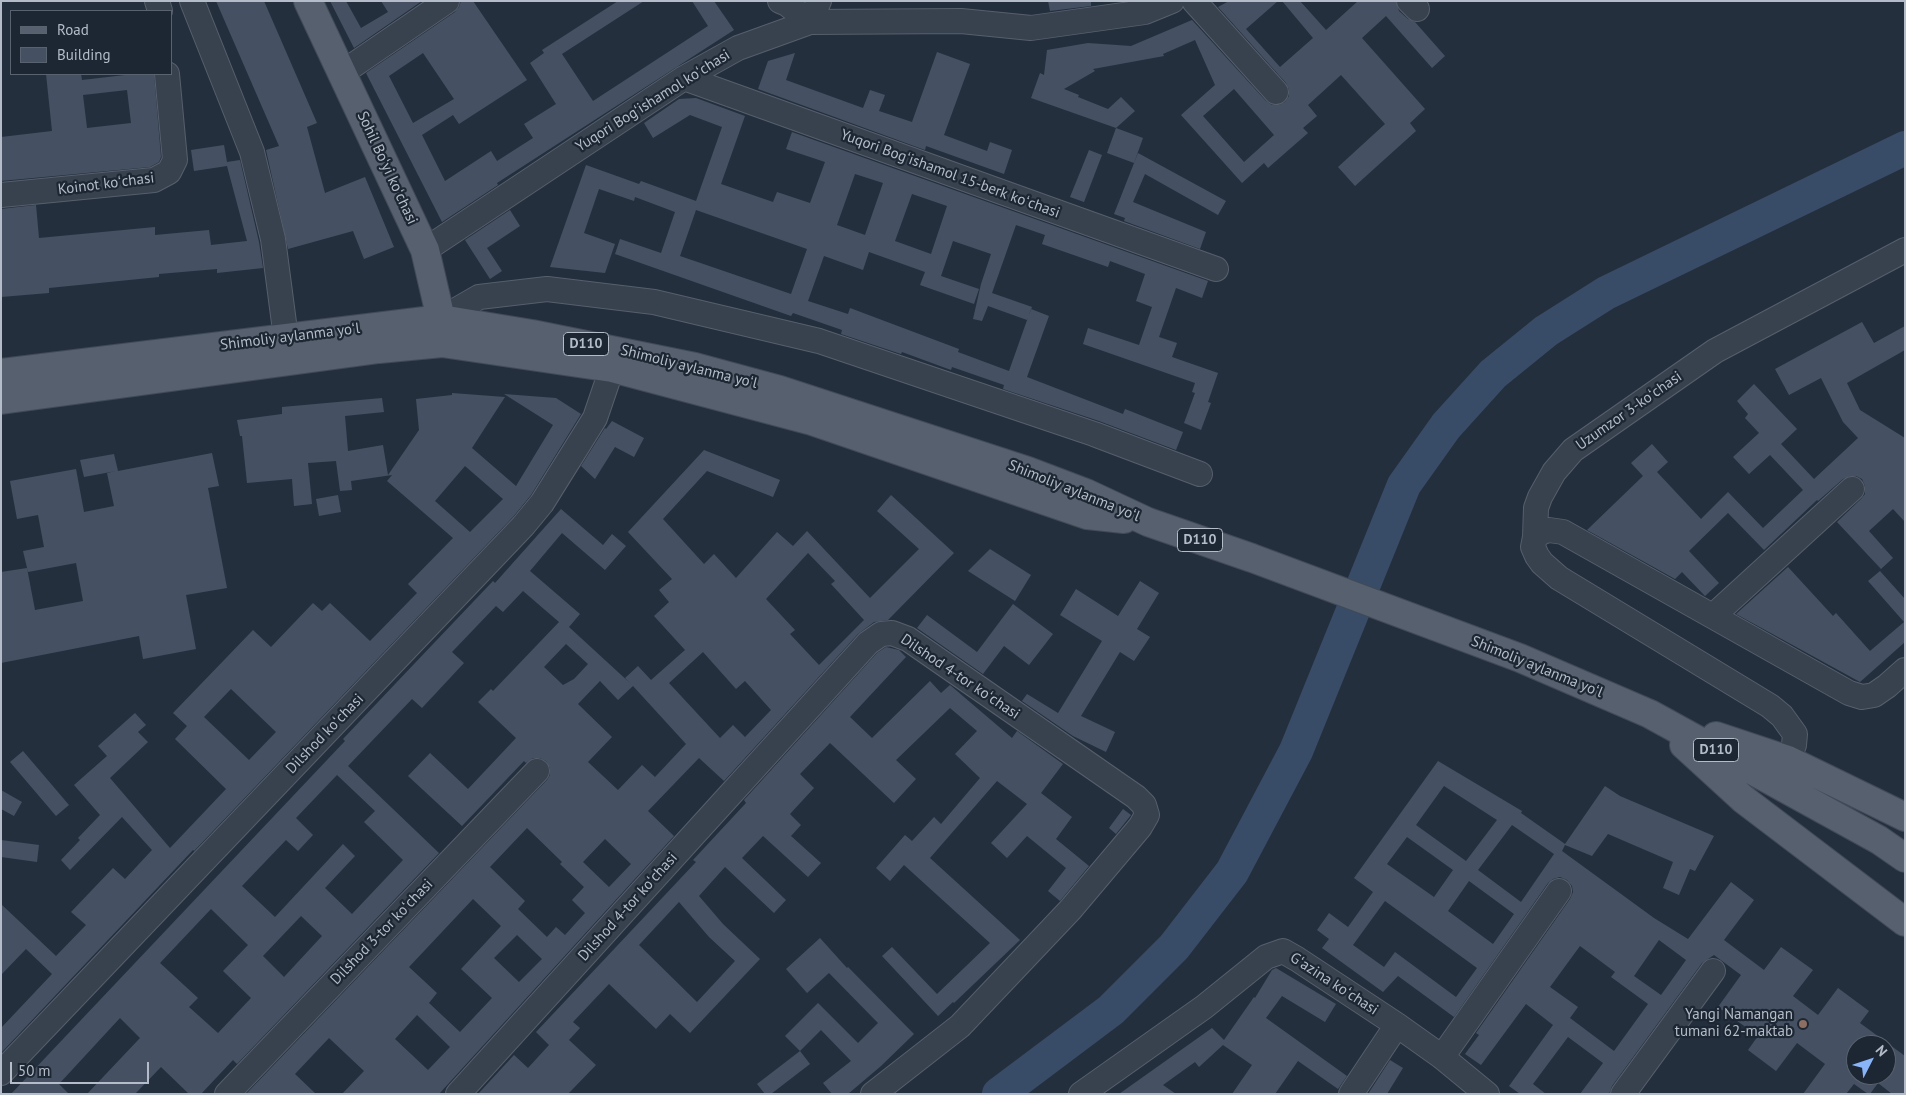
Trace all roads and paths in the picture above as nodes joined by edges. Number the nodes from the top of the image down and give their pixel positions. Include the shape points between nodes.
1 (192, 1) edge
2 (308, 1) edge
3 (447, 1) edge
4 (780, 1) edge
5 (1172, 1) edge
6 (1194, 1) edge
7 (815, 12) edge
8 (342, 73) junction
9 (167, 75) edge
10 (684, 78) junction
11 (1276, 92) dead end
12 (1, 195) edge
13 (425, 250) junction
14 (1905, 250) edge
15 (1216, 269) dead end
16 (441, 331) junction
17 (286, 338) junction
18 (612, 368) junction
19 (1, 373) edge
20 (1, 400) edge
21 (1200, 474) dead end
22 (1852, 489) dead end
23 (1148, 522) junction
24 (1536, 537) junction
25 (1713, 616) junction
26 (1905, 670) edge
27 (1650, 714) junction
28 (1788, 760) junction
29 (537, 771) dead end
30 (1905, 817) edge
31 (1905, 858) edge
32 (1559, 891) dead end
33 (1905, 922) edge
34 (1713, 971) dead end
35 (1397, 1025) junction
36 (1442, 1057) junction
37 (1, 1073) edge
38 (227, 1094) edge
39 (458, 1094) edge
40 (873, 1094) edge
41 (1081, 1094) edge
42 (1351, 1094) edge
43 (1487, 1094) edge
44 (1623, 1094) edge

1 - 17 street via 252,152 273,239
2 - 8 main road, Sohil Boʻyi koʻchasi
3 - 8 street
4 - 7 street
5 - 7 street, Yuqori Bogʻishamol koʻchasi via 1145,12 1031,28
6 - 11 street
7 - 10 street, Yuqori Bogʻishamol koʻchasi
8 - 13 main road, Sohil Boʻyi koʻchasi
9 - 12 street, Koinot koʻchasi via 175,160 168,172 154,180
10 - 13 street, Yuqori Bogʻishamol koʻchasi
10 - 15 street, Yuqori Bogʻishamol 15-berk koʻchasi
13 - 16 main road, Sohil Boʻyi koʻchasi
14 - 24 street, Uzumzor 3-koʻchasi via 1715,351 1573,450 1554,472 1540,497 1536,508
16 - 17 main road, Shimoliy aylanma yoʻl / D110
16 - 18 main road, Shimoliy aylanma yoʻl / D110
16 - 20 main road, Shimoliy aylanma yoʻl / D110 via 379,349
16 - 21 street via 479,297 547,289 654,302 819,341 1094,434
16 - 23 main road, Shimoliy aylanma yoʻl / D110 via 532,334 695,367 780,390 1028,471
17 - 19 main road, Shimoliy aylanma yoʻl / D110
18 - 23 main road, Shimoliy aylanma yoʻl / D110 via 812,421 1087,514
18 - 37 street, Dilshod koʻchasi via 595,418 524,526
22 - 25 street
23 - 27 main road, Shimoliy aylanma yoʻl / D110 via 1520,658
24 - 25 street via 1549,530 1564,532
24 - 28 street, Uzumzor 3-koʻchasi via 1533,547 1537,556 1559,578 1782,716 1795,734
25 - 26 street via 1862,698 1874,695
27 - 28 main road
27 - 31 main road, Shimoliy aylanma yoʻl / D110 via 1879,840
27 - 33 main road via 1743,799
28 - 30 main road
29 - 38 street, Dilshod 3-tor koʻchasi
32 - 36 street
34 - 44 street
35 - 36 street, Gʻazina koʻchasi
35 - 41 street, Gʻazina koʻchasi via 1283,951 1266,957 1204,1007
35 - 42 street
36 - 43 street, Gʻazina koʻchasi
39 - 40 street, Dilshod 4-tor koʻchasi via 868,643 881,634 892,633 908,639 1136,797 1144,805 1147,815 1070,910 960,1026

